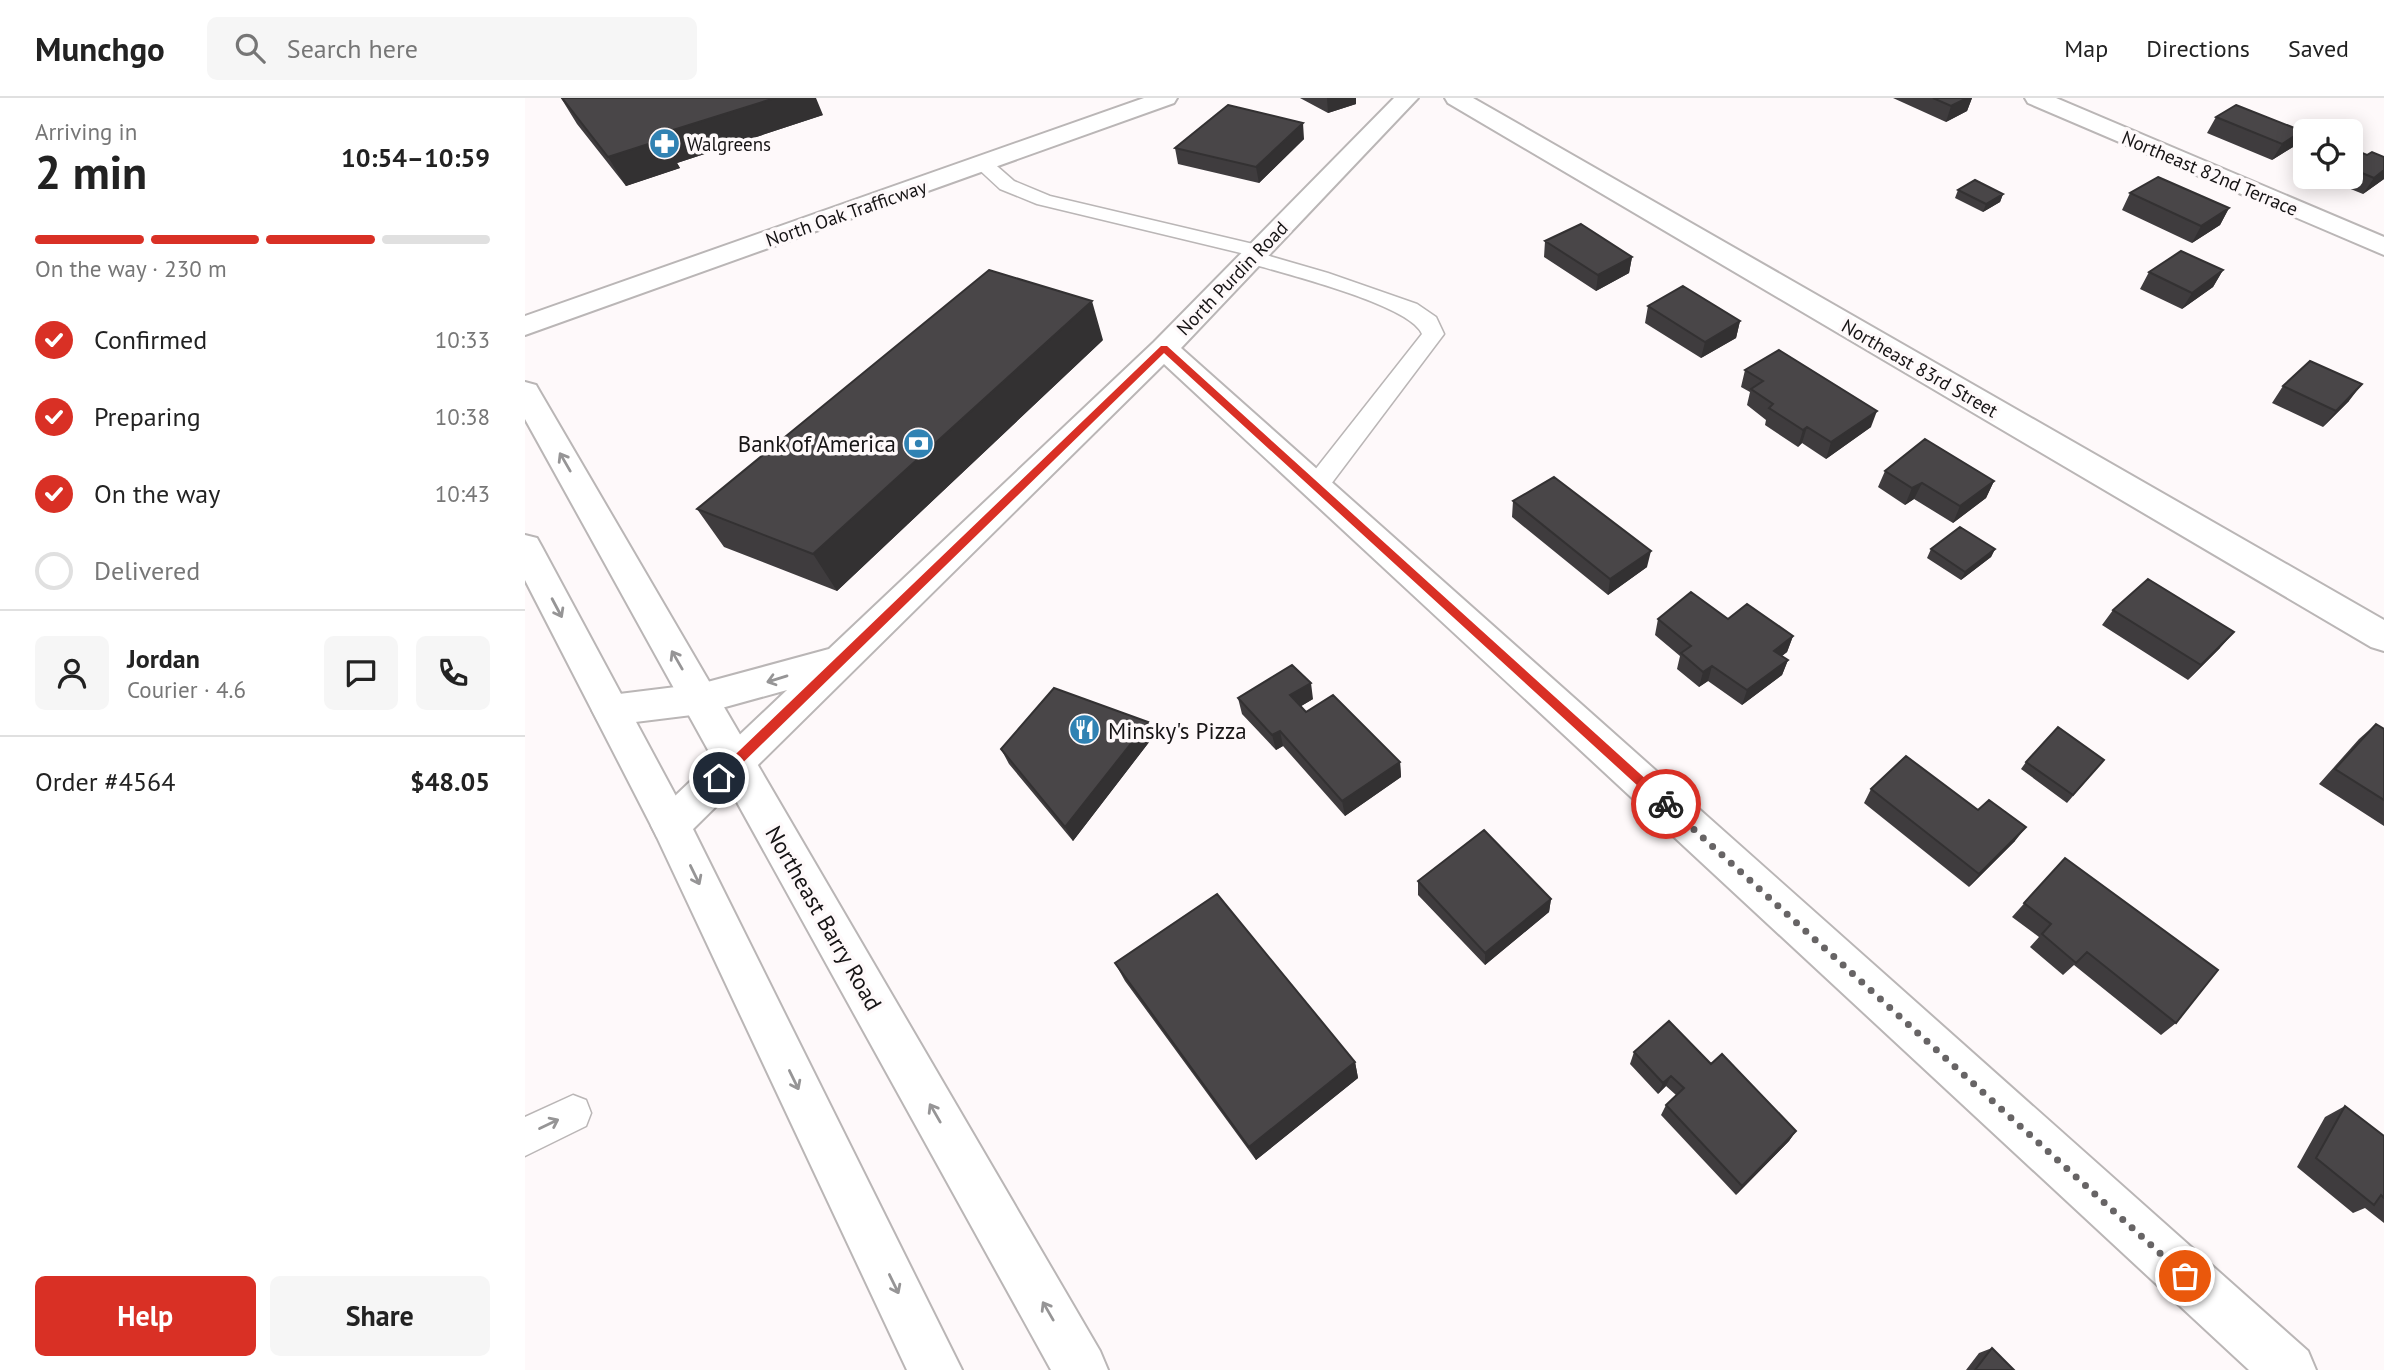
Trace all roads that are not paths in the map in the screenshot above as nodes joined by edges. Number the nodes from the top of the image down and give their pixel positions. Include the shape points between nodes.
1 (1166, 98) edge
2 (1407, 98) edge
3 (1456, 98) edge
4 (2036, 98) edge
5 (983, 164) junction
6 (2384, 247) edge
7 (1255, 255) junction
8 (525, 326) edge
9 (1164, 348) junction
10 (525, 392) edge
11 (1316, 486) junction
12 (525, 547) edge
13 (2384, 637) edge
14 (842, 659) junction
15 (700, 699) junction
16 (611, 710) junction
17 (736, 762) junction
18 (671, 825) junction
19 (573, 1112) dead end
20 (525, 1137) edge
21 (935, 1370) edge
22 (1081, 1370) edge
23 (2289, 1370) edge

1 - 5 street, North Oak Trafficway
2 - 7 street, North Purdin Road
3 - 13 street, Northeast 83rd Street
4 - 6 street, Northeast 82nd Terrace
5 - 7 lane via 1007,186 1044,200
5 - 8 street, North Oak Trafficway
7 - 9 street, North Purdin Road
7 - 11 lane via 1409,309 1428,322 1433,334
9 - 11 street
9 - 14 street, North Purdin Road
15 -> 10 street, Northeast Barry Road
11 - 23 street
12 -> 16 street
14 -> 15 street, North Purdin Road
14 - 17 street, North Purdin Road
15 - 16 street, North Purdin Road
15 - 17 street, Northeast Barry Road
16 - 18 street
17 - 18 street, North Purdin Road
22 -> 17 street, Northeast Barry Road
18 -> 21 street
20 -> 19 lane

